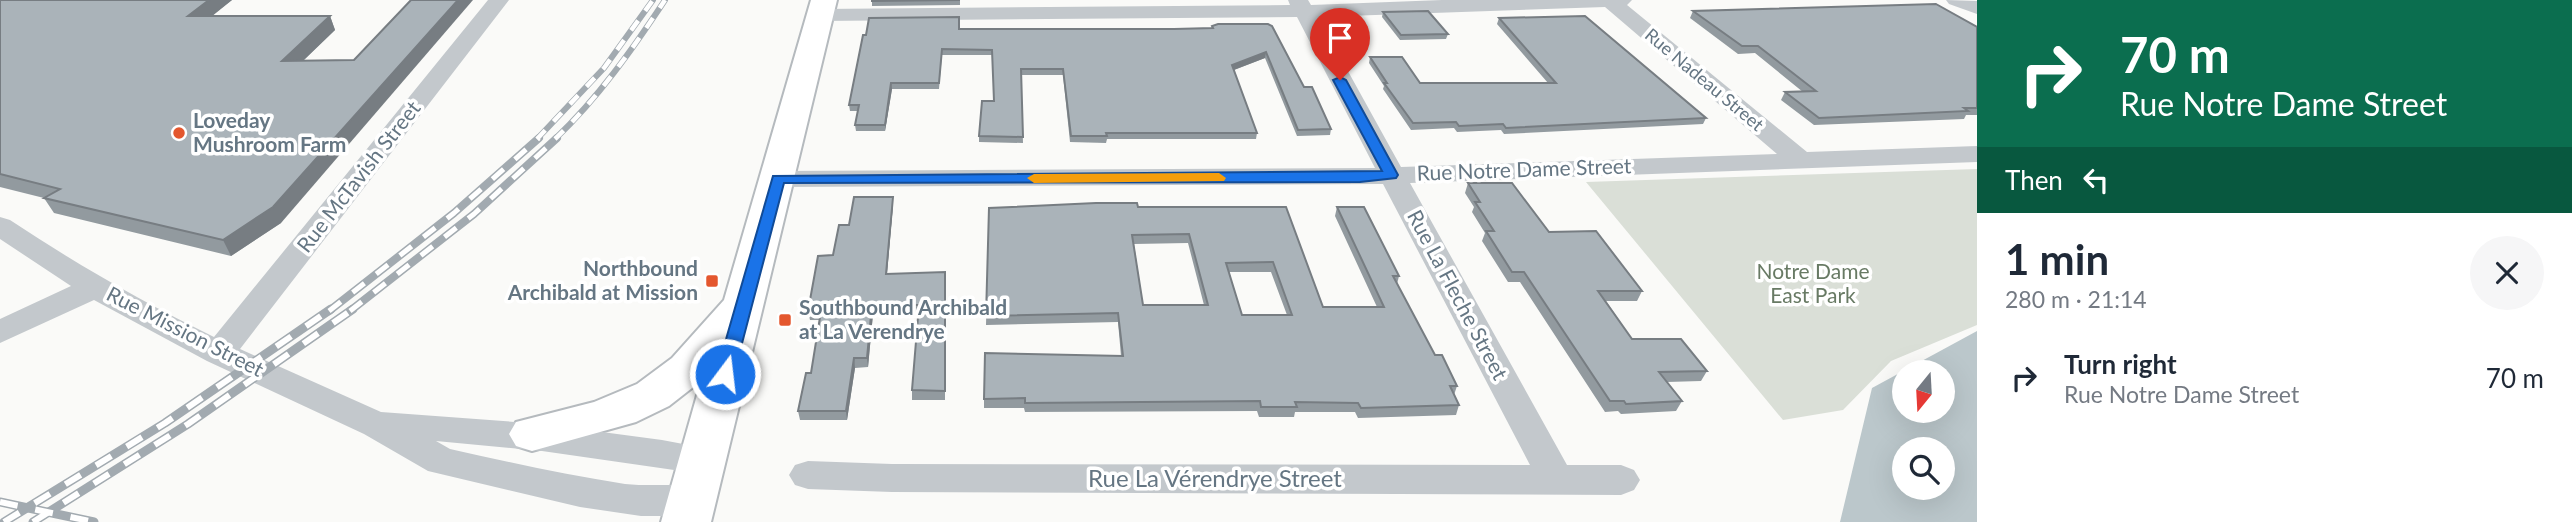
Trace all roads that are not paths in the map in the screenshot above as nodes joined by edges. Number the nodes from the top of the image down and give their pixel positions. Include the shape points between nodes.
1 (499, 0) edge
2 (1609, 0) edge
3 (1622, 0) edge
4 (1956, 0) edge
5 (1301, 6) edge
6 (822, 7) edge
7 (1977, 8) edge
8 (1977, 155) edge
9 (1800, 160) junction
10 (1391, 175) junction
11 (778, 179) junction
12 (0, 226) edge
13 (94, 287) junction
14 (744, 303) junction
15 (0, 332) edge
16 (219, 353) junction
17 (377, 425) junction
18 (532, 435) junction
19 (808, 475) dead end
20 (1556, 480) junction
21 (1621, 480) dead end
22 (693, 494) edge

1 - 16 street, Rue McTavish Street
2 - 3 street
2 - 5 street
2 - 9 street, Rue Nadeau Street
4 - 7 street
5 - 6 street
5 - 10 street, Rue La Fleche Street
6 - 11 main road
8 - 9 street, Rue Notre Dame Street
9 - 10 street, Rue Notre Dame Street
10 - 11 street, Rue Notre Dame Street
10 - 20 street, Rue La Fleche Street
11 - 14 main road
12 - 13 street, Rue Mission Street
13 - 15 street
13 - 16 street, Rue Mission Street
14 - 18 main road via 679,377 654,394 605,416
14 - 22 main road
16 - 17 street, Rue Mission Street
17 - 18 street, Rue Mission Street
17 - 22 street, Rue Mission Street via 440,461 488,473 641,501
18 - 22 street, Rue Mission Street
19 - 20 street, Rue La Vérendrye Street
20 - 21 street, Rue La Vérendrye Street

